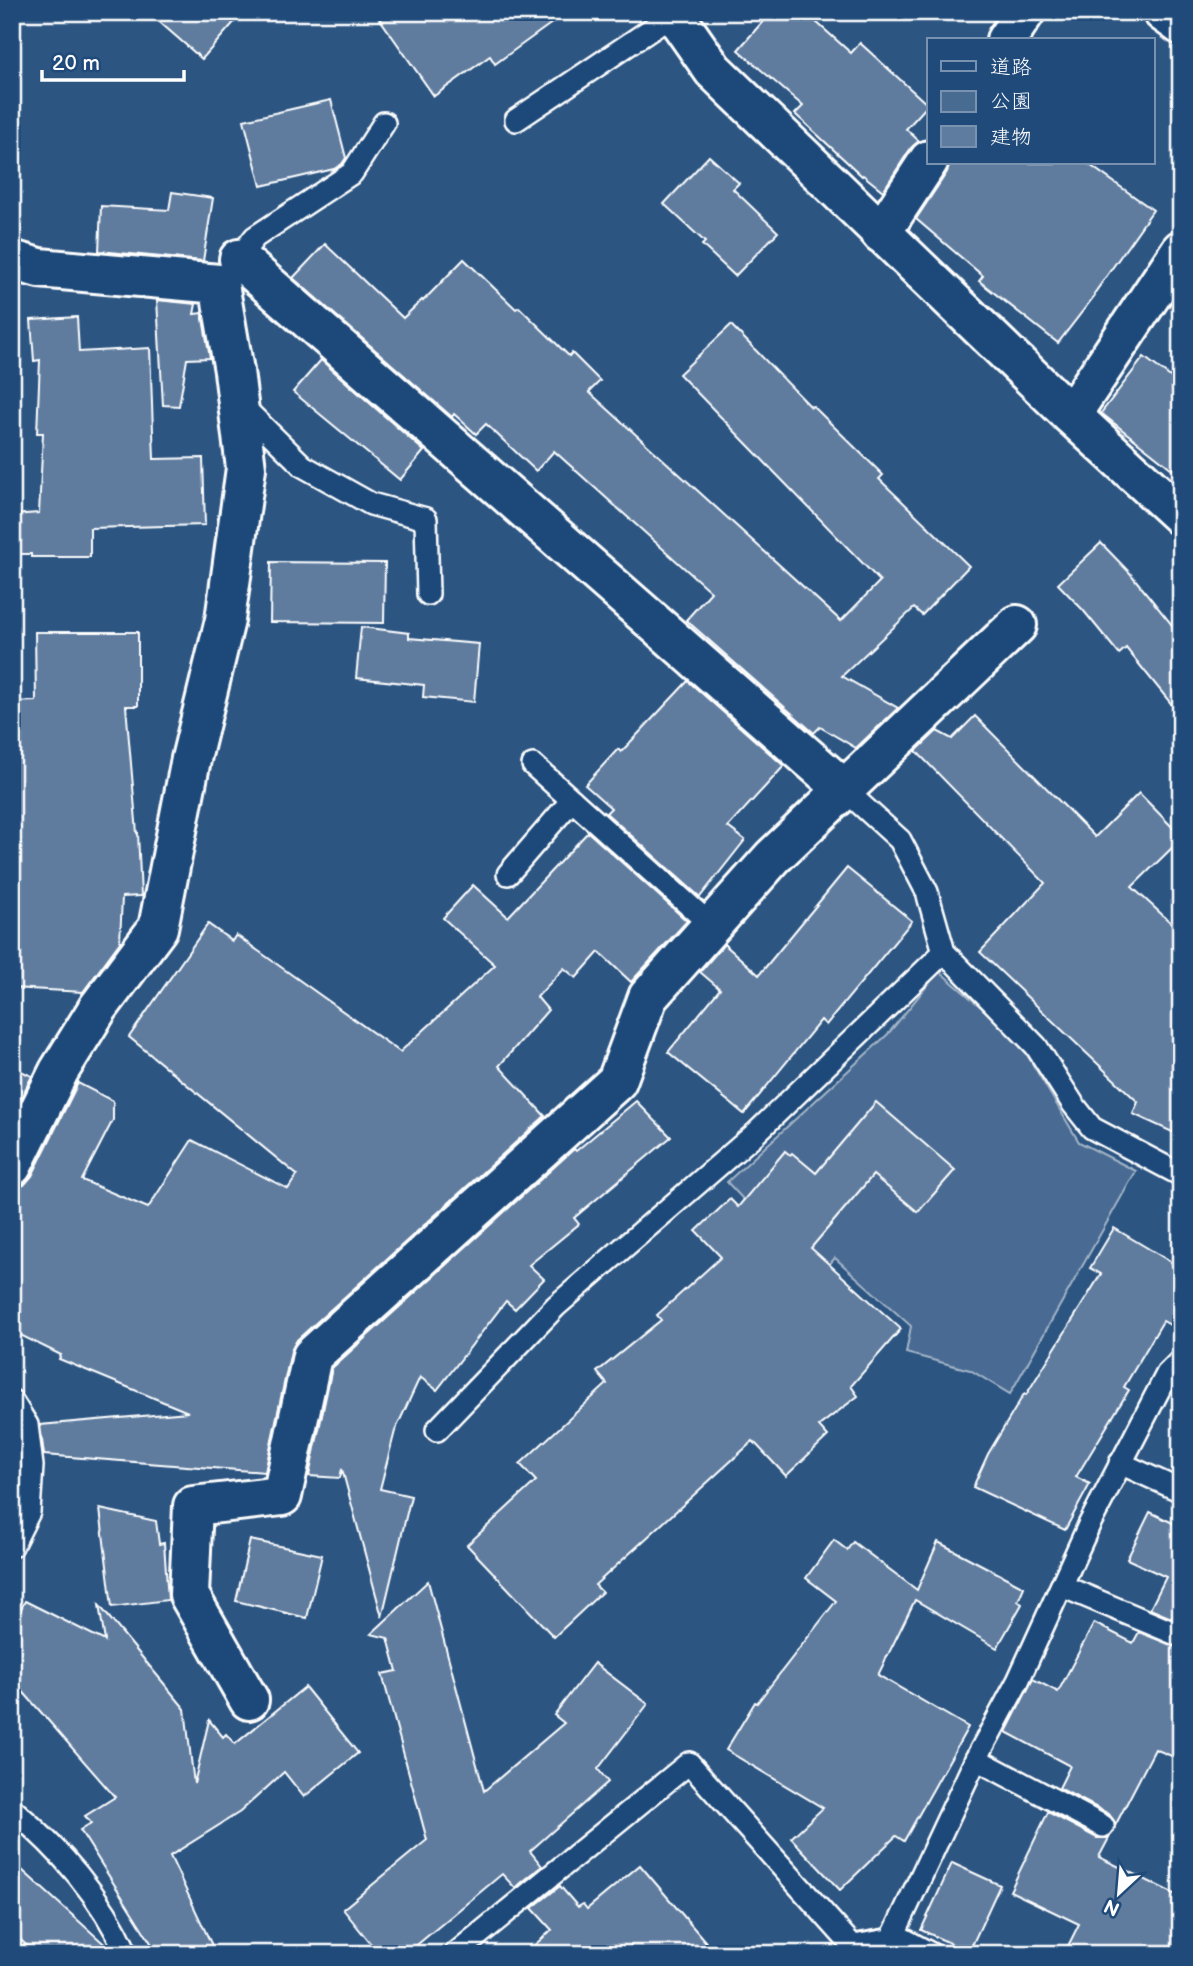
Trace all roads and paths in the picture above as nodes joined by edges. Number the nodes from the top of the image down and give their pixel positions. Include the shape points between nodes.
1 (1025, 12) edge
2 (1163, 12) edge
3 (676, 13) edge
4 (1181, 25) edge
5 (1007, 38) edge
6 (516, 120) dead end
7 (384, 123) dead end
8 (927, 163) edge
9 (881, 233) junction
10 (1181, 250) edge
11 (12, 260) edge
12 (229, 271) junction
13 (238, 402) junction
14 (1071, 415) junction
15 (1181, 516) edge
16 (428, 594) dead end
17 (1017, 625) dead end
18 (533, 765) dead end
19 (844, 789) junction
20 (572, 800) junction
21 (508, 874) dead end
22 (712, 926) junction
23 (944, 952) junction
24 (12, 1166) edge
25 (1181, 1175) edge
26 (1181, 1360) edge
27 (12, 1401) edge
28 (437, 1430) dead end
29 (1120, 1463) junction
30 (1181, 1491) edge
31 (12, 1546) edge
32 (1062, 1587) junction
33 (1181, 1636) edge
34 (249, 1700) dead end
35 (976, 1759) junction
36 (12, 1809) edge
37 (1103, 1826) dead end
38 (874, 1947) edge
39 (127, 1954) edge
40 (455, 1954) edge
41 (931, 1954) edge

1 - 5 street
2 - 4 street
3 - 6 lane
3 - 9 street via 713,70
7 - 12 lane via 352,173 256,237
8 - 9 street
9 - 14 street
10 - 14 street
11 - 12 street via 39,268
12 - 13 street
12 - 19 street
13 - 16 lane via 303,466 371,504 426,519
13 - 24 street via 246,468 225,620 191,758 158,928 98,1008 59,1071
14 - 15 street
17 - 19 street
18 - 20 lane
19 - 22 street via 773,857
19 - 23 lane via 900,840 927,892
20 - 21 lane
20 - 22 lane
22 - 34 street via 648,997 617,1081 312,1356 282,1496 192,1506 189,1595
23 - 25 lane via 1036,1046 1092,1128
23 - 28 lane via 756,1133 556,1306
26 - 29 lane via 1167,1374
27 - 31 lane via 27,1425 32,1466 29,1512
29 - 30 lane
29 - 32 lane
32 - 33 lane
32 - 35 lane
35 - 37 lane
35 - 38 lane
36 - 39 lane via 65,1857 116,1928
38 - 40 lane via 689,1763
38 - 41 lane

